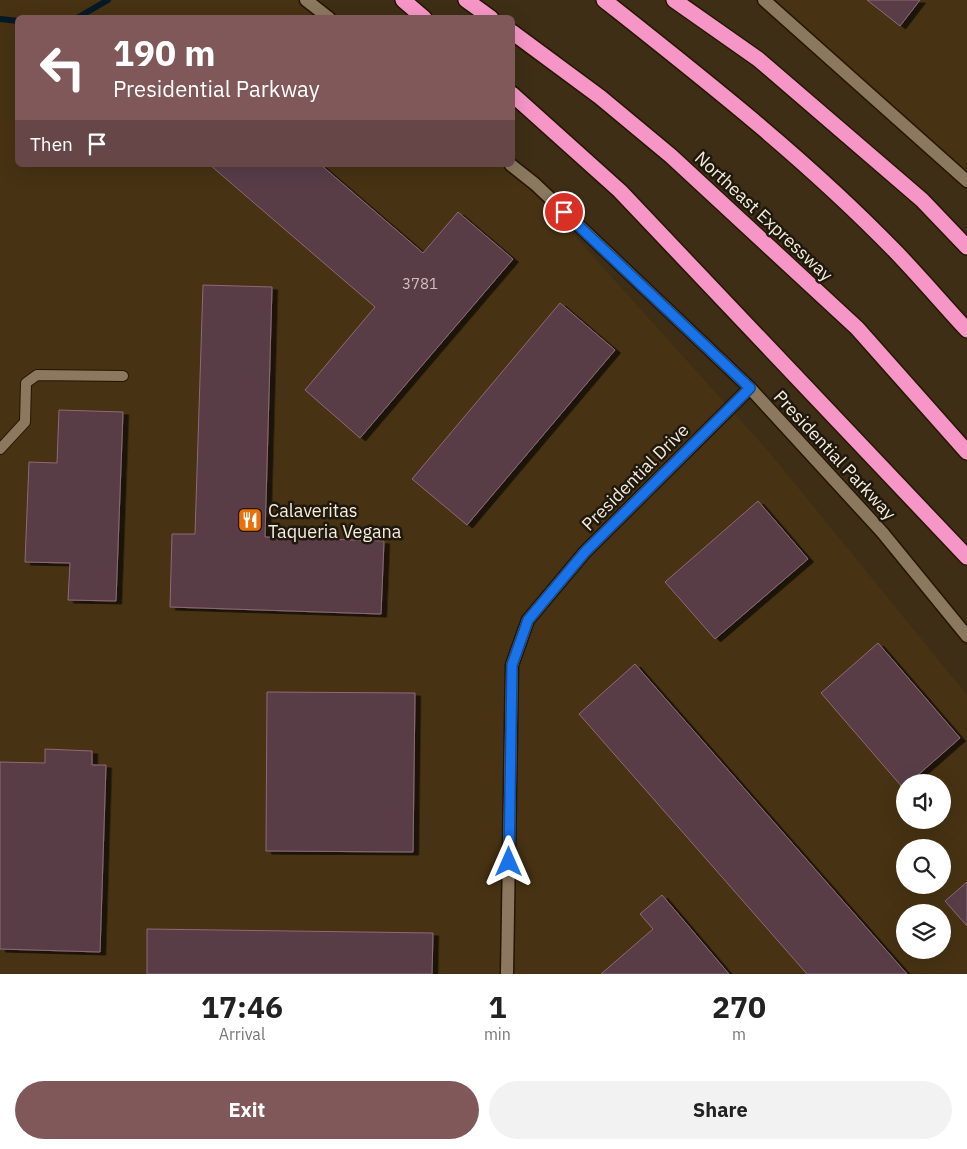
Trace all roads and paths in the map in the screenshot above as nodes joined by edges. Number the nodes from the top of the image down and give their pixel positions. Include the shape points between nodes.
1 (306, 0) edge
2 (403, 0) edge
3 (466, 0) edge
4 (604, 0) edge
5 (674, 0) edge
6 (764, 0) edge
7 (325, 15) edge
8 (420, 15) edge
9 (487, 15) edge
10 (515, 34) edge
11 (515, 97) edge
12 (514, 167) edge
13 (967, 181) edge
14 (967, 247) edge
15 (967, 330) edge
16 (123, 376) dead end
17 (750, 388) junction
18 (0, 449) edge
19 (967, 452) edge
20 (967, 557) edge
21 (967, 636) edge
22 (507, 974) edge

1 - 7 street
2 - 8 highway
3 - 9 highway
4 - 15 highway via 726,96 809,168 896,252
5 - 14 highway via 758,59 922,200
6 - 13 street
10 - 19 highway, Northeast Expressway via 600,97 732,212 857,328
11 - 20 highway via 620,191
12 - 17 street, Presidential Parkway
16 - 18 lane via 37,375 26,383 25,422
17 - 21 street, Presidential Parkway via 882,532
17 - 22 street, Presidential Drive via 585,552 528,620 512,665

